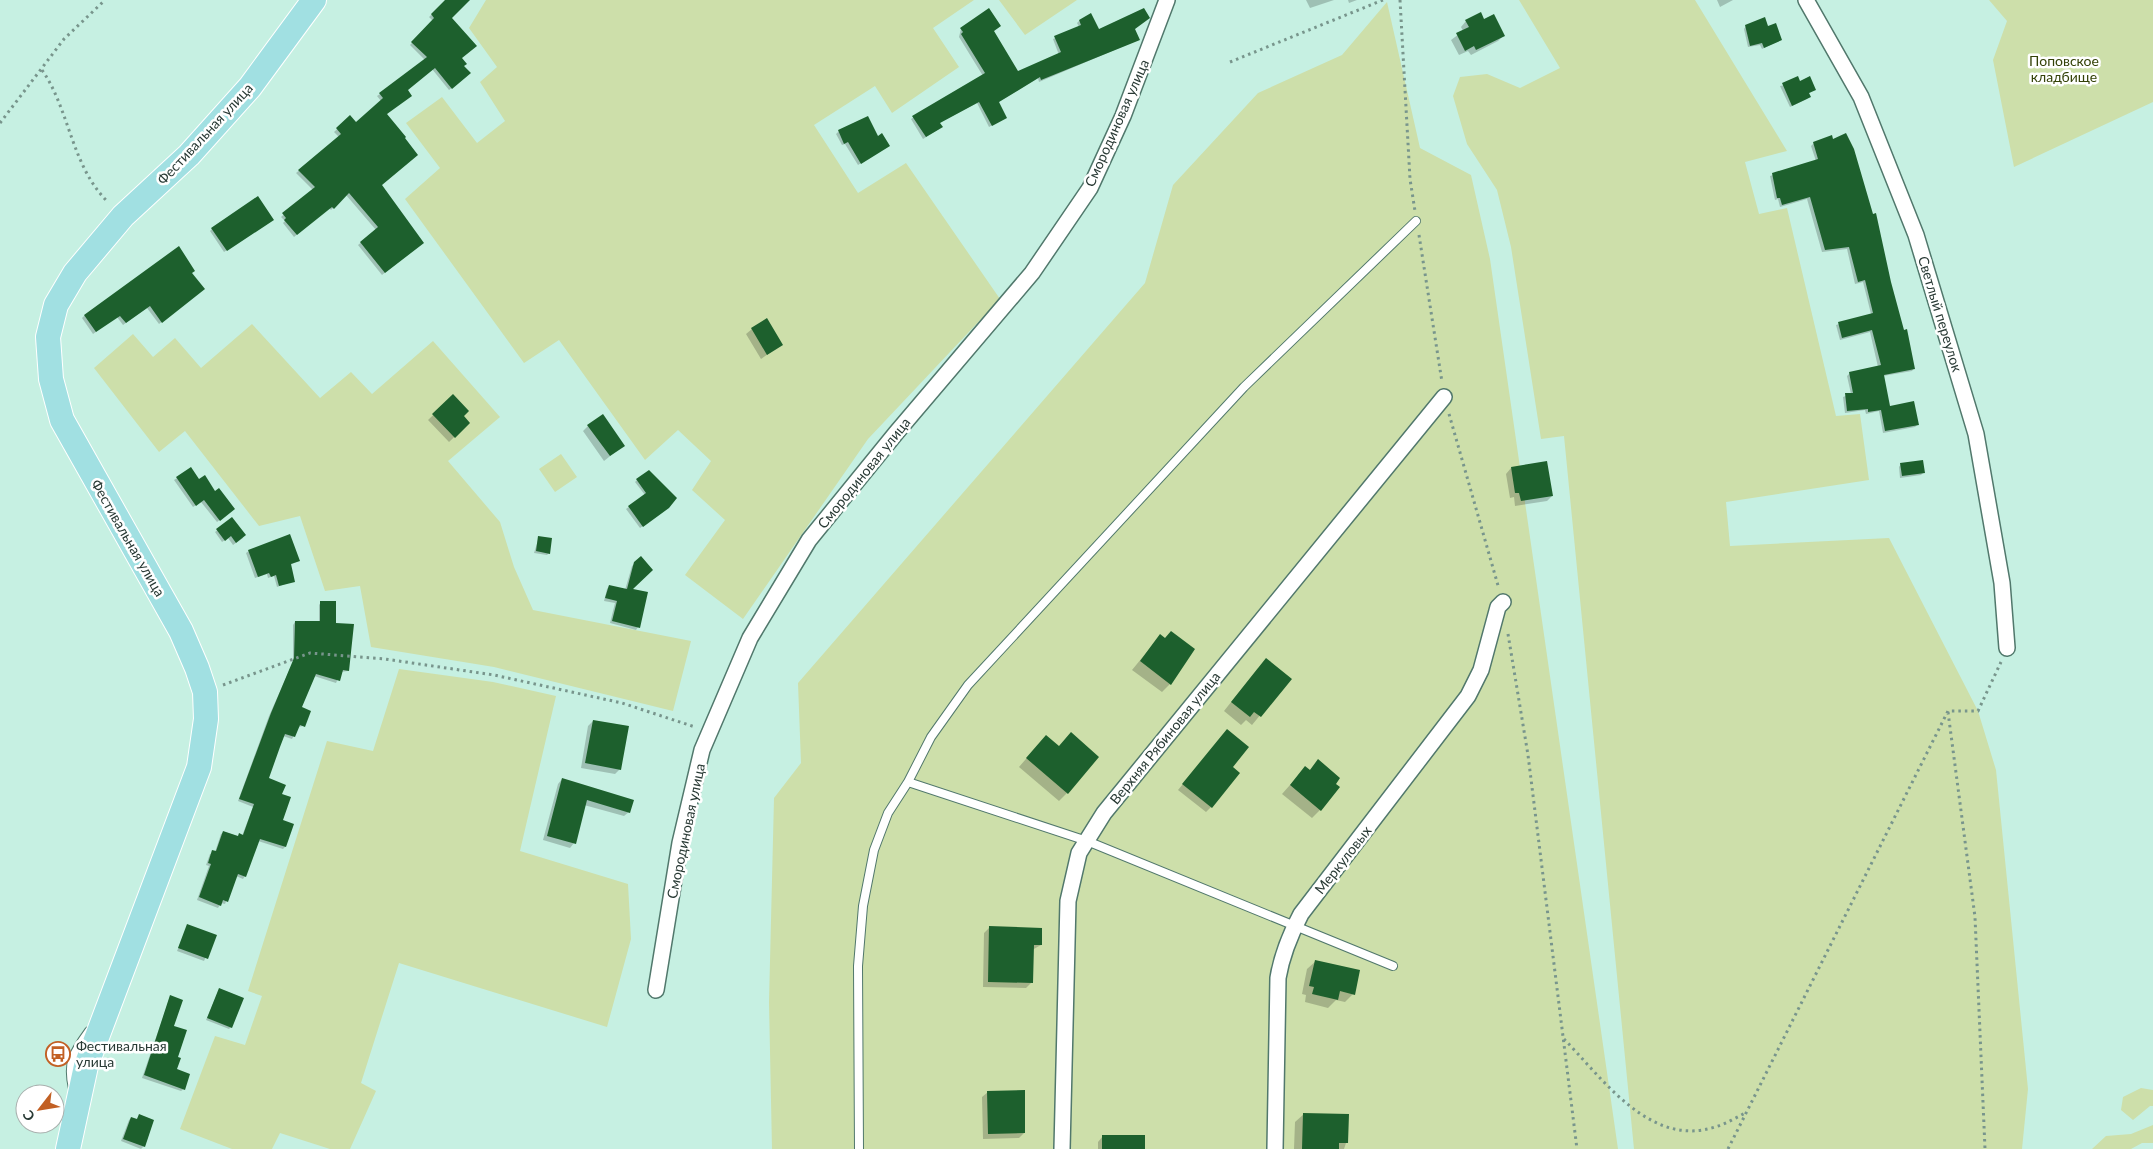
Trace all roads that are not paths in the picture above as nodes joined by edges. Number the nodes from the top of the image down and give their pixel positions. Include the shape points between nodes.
1 (314, 0) edge
2 (1168, 0) edge
3 (1806, 0) edge
4 (1416, 221) road end
5 (1444, 397) road end
6 (1503, 602) road end
7 (2007, 648) road end
8 (908, 782) junction
9 (1087, 841) junction
10 (1295, 925) junction
11 (1392, 966) dead end
12 (656, 990) dead end
13 (68, 1149) edge
14 (859, 1149) edge
15 (1062, 1149) edge
16 (1275, 1149) edge

1 - 13 main road, Фестивальная улица via 250,87 189,156 123,216 74,273 56,305 48,337 51,379 62,420 180,631 205,692 206,719 199,767 86,1066
2 - 12 street, Смородиновая улица via 1123,116 1090,188 1032,273 902,425 810,540 750,638 702,750 680,843
3 - 7 street, Светлый переулок via 1861,97 1916,235 1976,434 2002,583
4 - 8 lane via 1244,387 968,685 931,738
5 - 9 street, Верхняя Рябиновая улица via 1104,813
6 - 10 street, Меркуловых via 1498,606 1486,655 1468,696
8 - 9 lane
8 - 14 lane via 888,813 874,850 863,906 858,966
9 - 10 lane
9 - 15 street, Верхняя Рябиновая улица via 1079,853 1068,900
10 - 11 lane
10 - 16 street, Меркуловых via 1278,978

